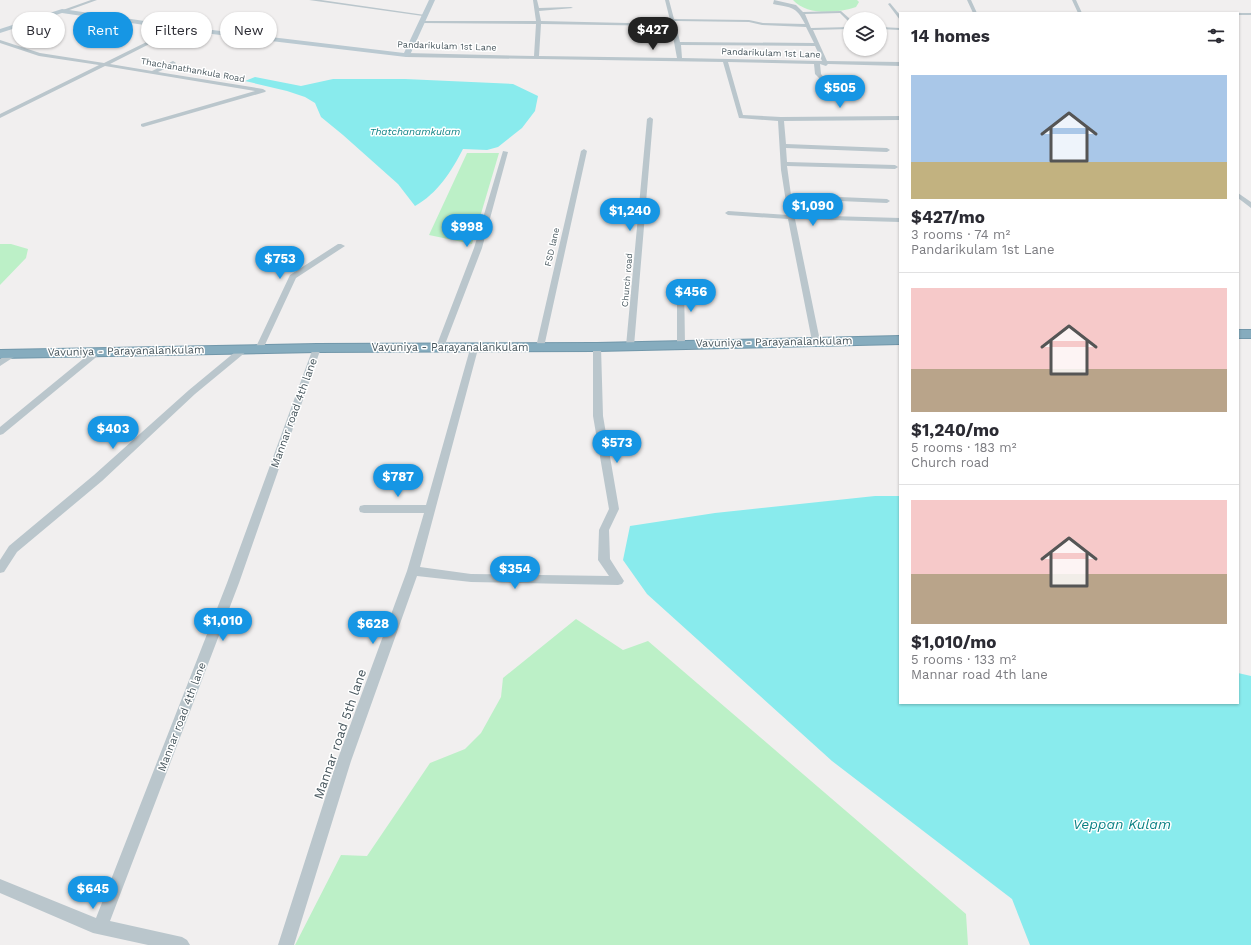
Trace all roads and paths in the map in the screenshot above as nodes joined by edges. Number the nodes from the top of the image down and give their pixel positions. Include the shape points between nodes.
1 (95, 0) edge
2 (311, 0) edge
3 (432, 0) edge
4 (535, 0) edge
5 (667, 0) edge
6 (776, 0) edge
7 (969, 0) edge
8 (1074, 0) edge
9 (890, 4) dead end
10 (571, 8) dead end
11 (536, 10) junction
12 (62, 11) junction
13 (975, 12) edge
14 (1080, 12) edge
15 (802, 13) junction
16 (843, 14) edge
17 (1239, 14) edge
18 (1251, 14) edge
19 (423, 15) junction
20 (899, 18) edge
21 (141, 22) edge
22 (420, 22) junction
23 (539, 22) junction
24 (673, 22) junction
25 (809, 27) junction
26 (843, 28) edge
27 (887, 28) edge
28 (899, 28) edge
29 (0, 31) edge
30 (212, 32) edge
31 (0, 41) edge
32 (678, 43) junction
33 (818, 45) junction
34 (141, 47) edge
35 (406, 55) junction
36 (536, 57) junction
37 (680, 60) junction
38 (725, 61) junction
39 (173, 63) dead end
40 (817, 64) junction
41 (826, 64) junction
42 (899, 64) edge
43 (104, 65) junction
44 (152, 73) junction
45 (822, 79) dead end
46 (0, 116) edge
47 (899, 118) edge
48 (650, 119) dead end
49 (781, 119) junction
50 (143, 125) dead end
51 (783, 146) junction
52 (888, 150) dead end
53 (584, 151) dead end
54 (505, 152) dead end
55 (784, 164) junction
56 (895, 167) dead end
57 (1239, 196) edge
58 (789, 197) junction
59 (887, 201) dead end
60 (1251, 206) edge
61 (728, 213) dead end
62 (792, 217) junction
63 (899, 220) edge
64 (341, 246) dead end
65 (680, 281) dead end
66 (1239, 334) edge
67 (1251, 334) edge
68 (899, 340) edge
69 (816, 342) junction
70 (681, 345) junction
71 (630, 346) junction
72 (440, 347) junction
73 (540, 347) junction
74 (597, 347) junction
75 (317, 348) junction
76 (244, 349) junction
77 (259, 349) junction
78 (474, 349) junction
79 (97, 352) junction
80 (7, 353) edge
81 (0, 363) edge
82 (0, 432) edge
83 (364, 509) dead end
84 (431, 509) junction
85 (0, 569) edge
86 (413, 571) junction
87 (0, 886) edge
88 (100, 926) junction
89 (182, 945) edge
90 (286, 945) edge

1 - 12 street
2 - 19 street
3 - 19 street
4 - 11 street
5 - 24 street
6 - 15 street via 775,3 794,6
7 - 13 street
8 - 14 street
9 - 20 street
10 - 11 street
11 - 23 street
12 - 21 street, Pandarikulam 1st Lane
12 - 29 street, Pandarikulam 1st Lane
15 - 16 street via 841,12
15 - 25 street
17 - 18 street
19 - 22 street
22 - 23 street
22 - 35 street
23 - 24 street
23 - 36 street
24 - 25 street via 749,21
24 - 32 street
25 - 26 street
25 - 33 street
27 - 28 street
30 - 35 street, Pandarikulam 1st Lane
31 - 43 street, Thachanathankula Road via 39,54
32 - 33 street
32 - 37 street
33 - 41 street
34 - 43 street
35 - 36 street, Pandarikulam 1st Lane
36 - 37 street, Pandarikulam 1st Lane
37 - 38 street, Pandarikulam 1st Lane
38 - 40 street, Pandarikulam 1st Lane
38 - 49 street via 741,118
39 - 44 street
40 - 41 street, Pandarikulam 1st Lane
40 - 45 street via 818,74
41 - 42 street, Pandarikulam 1st Lane
43 - 44 street, Thachanathankula Road
43 - 46 street
44 - 50 street, Thachanathankula Road via 263,91
47 - 49 street
48 - 71 street, Church road
49 - 51 street
51 - 52 street
51 - 55 street
53 - 73 street, FSD lane
54 - 72 street via 478,248
55 - 56 street
55 - 58 street
57 - 60 street
58 - 59 street
58 - 62 street
61 - 62 street
62 - 63 street
62 - 69 street
64 - 77 street via 292,277
65 - 70 street
66 - 67 highway
68 - 69 highway, Vavuniya - Parayanalankulam
69 - 70 highway, Vavuniya - Parayanalankulam
70 - 71 highway, Vavuniya - Parayanalankulam
71 - 74 highway, Vavuniya - Parayanalankulam
72 - 75 highway, Vavuniya - Parayanalankulam
72 - 78 highway, Vavuniya - Parayanalankulam
73 - 74 highway, Vavuniya - Parayanalankulam
73 - 78 highway, Vavuniya - Parayanalankulam
74 - 86 street via 598,416 614,509 604,530 604,560 618,582 471,578
75 - 77 highway, Vavuniya - Parayanalankulam
75 - 88 street, Mannar road 4th lane via 233,583
76 - 77 highway, Vavuniya - Parayanalankulam
76 - 79 highway, Vavuniya - Parayanalankulam
76 - 85 street via 13,550
78 - 84 street, Mannar road 5th lane
79 - 80 highway, Vavuniya - Parayanalankulam
79 - 82 street
80 - 81 street
83 - 84 street
84 - 86 street, Mannar road 5th lane
86 - 90 street, Mannar road 5th lane via 344,761
87 - 88 street
88 - 89 street

